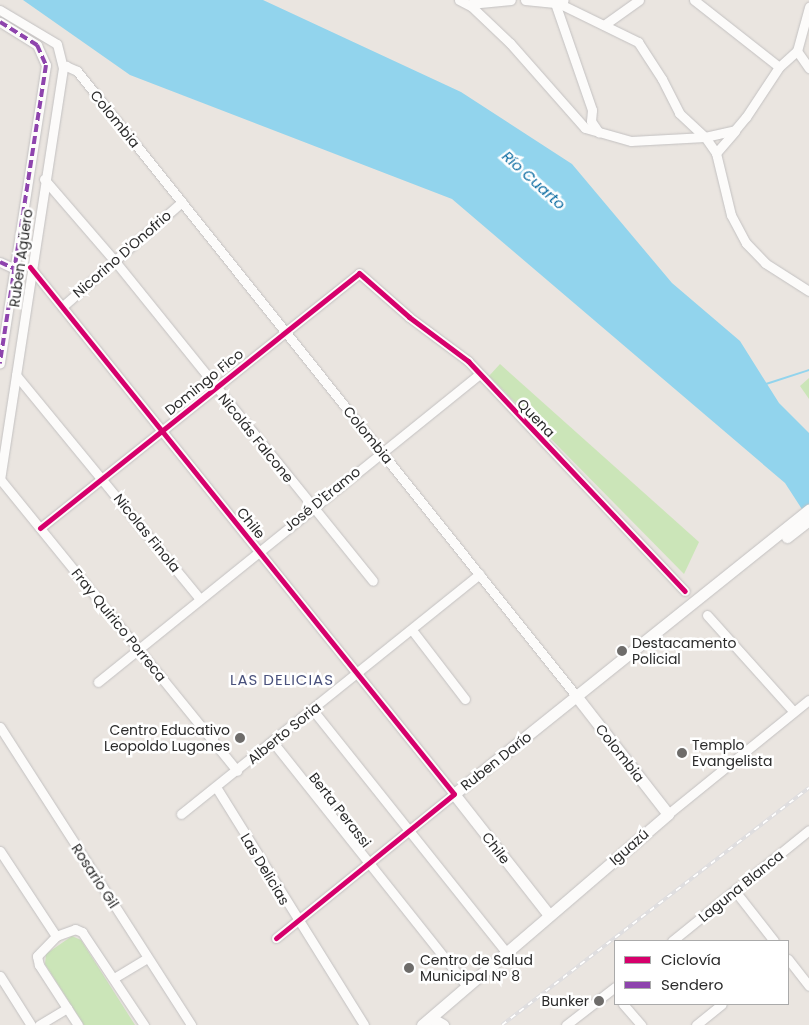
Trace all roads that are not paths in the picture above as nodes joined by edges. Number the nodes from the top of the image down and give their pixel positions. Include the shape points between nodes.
1 (459, 0) edge
2 (511, 0) edge
3 (525, 0) edge
4 (639, 0) edge
5 (694, 0) edge
6 (557, 1) edge
7 (469, 3) edge
8 (809, 7) edge
9 (0, 10) edge
10 (0, 22) edge
11 (604, 25) junction
12 (797, 51) junction
13 (63, 68) junction
14 (779, 68) junction
15 (809, 68) edge
16 (735, 130) junction
17 (600, 133) junction
18 (705, 137) junction
19 (716, 153) junction
20 (44, 179) junction
21 (182, 202) junction
22 (114, 260) junction
23 (0, 262) edge
24 (30, 267) junction
25 (15, 270) junction
26 (359, 273) joint
27 (809, 291) edge
28 (63, 306) junction
29 (285, 331) junction
30 (2, 334) edge
31 (0, 362) edge
32 (16, 375) junction
33 (478, 375) junction
34 (215, 387) junction
35 (162, 430) junction
36 (381, 451) junction
37 (102, 476) junction
38 (0, 479) edge
39 (313, 507) junction
40 (809, 510) edge
41 (809, 520) edge
42 (40, 528) junction
43 (259, 551) junction
44 (479, 574) junction
45 (729, 579) junction
46 (373, 581) dead end
47 (685, 592) dead end
48 (200, 599) junction
49 (707, 615) dead end
50 (412, 630) junction
51 (139, 649) junction
52 (357, 675) junction
53 (98, 682) dead end
54 (577, 697) junction
55 (465, 698) dead end
56 (809, 700) edge
57 (312, 709) junction
58 (793, 711) junction
59 (0, 727) edge
60 (272, 741) junction
61 (237, 771) junction
62 (216, 787) junction
63 (454, 794) junction
64 (181, 814) dead end
65 (668, 814) junction
66 (809, 830) edge
67 (408, 833) junction
68 (0, 852) edge
69 (369, 865) junction
70 (735, 891) junction
71 (549, 915) junction
72 (296, 921) junction
73 (56, 936) junction
74 (276, 938) dead end
75 (673, 940) edge
76 (773, 940) edge
77 (506, 952) junction
78 (147, 958) junction
79 (789, 960) edge
80 (0, 976) edge
81 (114, 978) junction
82 (466, 985) junction
83 (809, 986) edge
84 (614, 990) edge
85 (624, 1005) edge
86 (721, 1005) edge
87 (67, 1008) junction
88 (439, 1022) edge
89 (31, 1025) edge
90 (39, 1025) edge
91 (78, 1025) edge
92 (144, 1025) edge
93 (191, 1025) edge
94 (364, 1025) edge
95 (422, 1025) edge
96 (566, 1025) edge
97 (641, 1025) edge
98 (696, 1025) edge

1 - 7 street
2 - 7 street
3 - 6 street
4 - 11 street
5 - 14 street
6 - 11 street
6 - 17 street via 592,110 591,121
7 - 17 street via 510,43 580,124
8 - 12 street
9 - 13 street via 57,44
10 - 25 street via 37,45 46,65
11 - 18 street via 638,42 679,113
12 - 14 street
12 - 15 street
13 - 20 street, Ruben Agüero
13 - 21 street, Colombia via 66,66 76,71
14 - 16 street
16 - 18 street
16 - 19 street
17 - 18 street via 632,141
18 - 19 street
19 - 27 street via 731,215 746,243 765,263
20 - 22 street, Nicolás Falcone
20 - 24 street, Ruben Agüero
21 - 22 street, Nicorino D'Onofrio
21 - 29 street, Colombia
22 - 28 street, Nicorino D'Onofrio
22 - 34 street, Nicolás Falcone
23 - 25 street
24 - 28 street, Chile
24 - 32 street, Ruben Agüero
25 - 30 street
26 - 29 street, Domingo Fico
26 - 33 street, Quena via 409,317 468,361
28 - 35 street, Chile
29 - 34 street, Domingo Fico
29 - 36 street, Colombia
30 - 31 street
32 - 37 street, Nicolas Finola
32 - 38 street, Ruben Agüero
33 - 36 street, José D'Eramo
33 - 47 street, Quena
34 - 35 street, Domingo Fico
34 - 39 street, Nicolás Falcone
35 - 37 street, Domingo Fico
35 - 43 street, Chile
36 - 39 street, José D'Eramo
36 - 44 street, Colombia
37 - 42 street, Domingo Fico
37 - 48 street, Nicolas Finola
38 - 42 street, Fray Quirico Porreca
39 - 43 street, José D'Eramo
39 - 46 street, Nicolás Falcone
40 - 45 main road
41 - 45 main road
42 - 51 street, Fray Quirico Porreca
43 - 48 street, José D'Eramo
43 - 52 street, Chile
44 - 50 street, Alberto Soria
44 - 54 street, Colombia
45 - 54 main road, Ruben Darío
48 - 51 street, José D'Eramo
49 - 58 street
50 - 52 street, Alberto Soria
50 - 55 street
51 - 53 street, José D'Eramo
51 - 61 street, Fray Quirico Porreca
52 - 57 street, Alberto Soria
52 - 63 street, Chile
54 - 63 main road, Ruben Darío
54 - 65 main road, Colombia
56 - 58 street, Iguazú
57 - 60 street, Alberto Soria
57 - 67 street
58 - 65 street, Iguazú
59 - 78 street, Rosario Gil
60 - 61 street, Alberto Soria
60 - 69 street, Berta Perassi
61 - 62 street, Alberto Soria
62 - 64 street, Alberto Soria
62 - 72 street, Las Delicias
63 - 67 street, Ruben Darío
63 - 71 main road, Chile
65 - 71 main road, Iguazú
66 - 70 street, Laguna Blanca
67 - 69 street, Ruben Darío
67 - 77 street
68 - 73 street
69 - 72 street, Ruben Darío
69 - 82 street, Berta Perassi
70 - 75 street, Laguna Blanca
70 - 76 street
71 - 77 main road, Iguazú
72 - 74 street, Ruben Darío
72 - 94 street, Las Delicias
73 - 81 street via 67,930 82,932
73 - 87 street via 37,956 39,965
77 - 82 main road, Iguazú
78 - 81 street
78 - 93 street, Rosario Gil
79 - 83 street
80 - 89 street
81 - 92 street
82 - 88 main road, Iguazú via 452,998
84 - 96 street
85 - 97 street
86 - 98 street
87 - 90 street
87 - 91 street
88 - 95 main road

